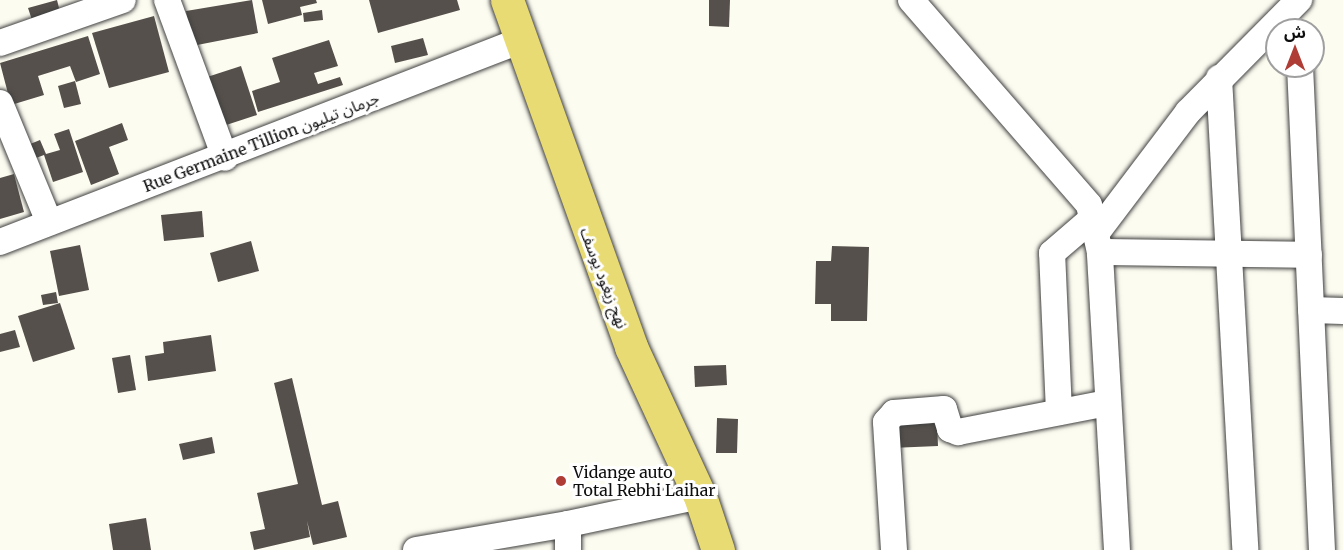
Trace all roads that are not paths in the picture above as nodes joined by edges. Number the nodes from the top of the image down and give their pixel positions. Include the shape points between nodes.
1 (123, 0) edge
2 (166, 0) edge
3 (507, 0) edge
4 (911, 0) edge
5 (1298, 1) edge
6 (1299, 18) edge
7 (522, 40) junction
8 (0, 43) edge
9 (1219, 78) junction
10 (1301, 78) edge
11 (0, 103) edge
12 (225, 158) junction
13 (49, 222) junction
14 (1095, 226) junction
15 (0, 242) edge
16 (1231, 255) junction
17 (1309, 255) junction
18 (1311, 310) junction
19 (1343, 311) edge
20 (1107, 403) junction
21 (1059, 412) junction
22 (700, 496) junction
23 (568, 524) junction
24 (416, 550) edge
25 (568, 550) edge
26 (718, 550) edge
27 (894, 550) edge
28 (1117, 550) edge
29 (1245, 550) edge
30 (1322, 550) edge

1 - 8 street
2 - 12 street
3 - 7 main road, نهج زيغود يوسف
4 - 14 street via 1040,149
5 - 6 street
5 - 9 street
7 - 12 street, Rue Germaine Tillion جرمان تيليون
7 - 22 main road, نهج زيغود يوسف via 627,336
9 - 14 street
9 - 16 street
10 - 17 street
11 - 13 street
12 - 13 street, Rue Germaine Tillion جرمان تيليون
13 - 15 street, Rue Germaine Tillion جرمان تيليون
14 - 16 street
14 - 20 street
14 - 21 street via 1052,253
16 - 17 street
16 - 29 street
17 - 18 street
18 - 19 street
18 - 30 street
20 - 21 street
20 - 28 street
21 - 27 street via 957,432 950,429 944,410 888,417
22 - 23 street
22 - 26 main road, نهج زيغود يوسف
23 - 24 street
23 - 25 street

